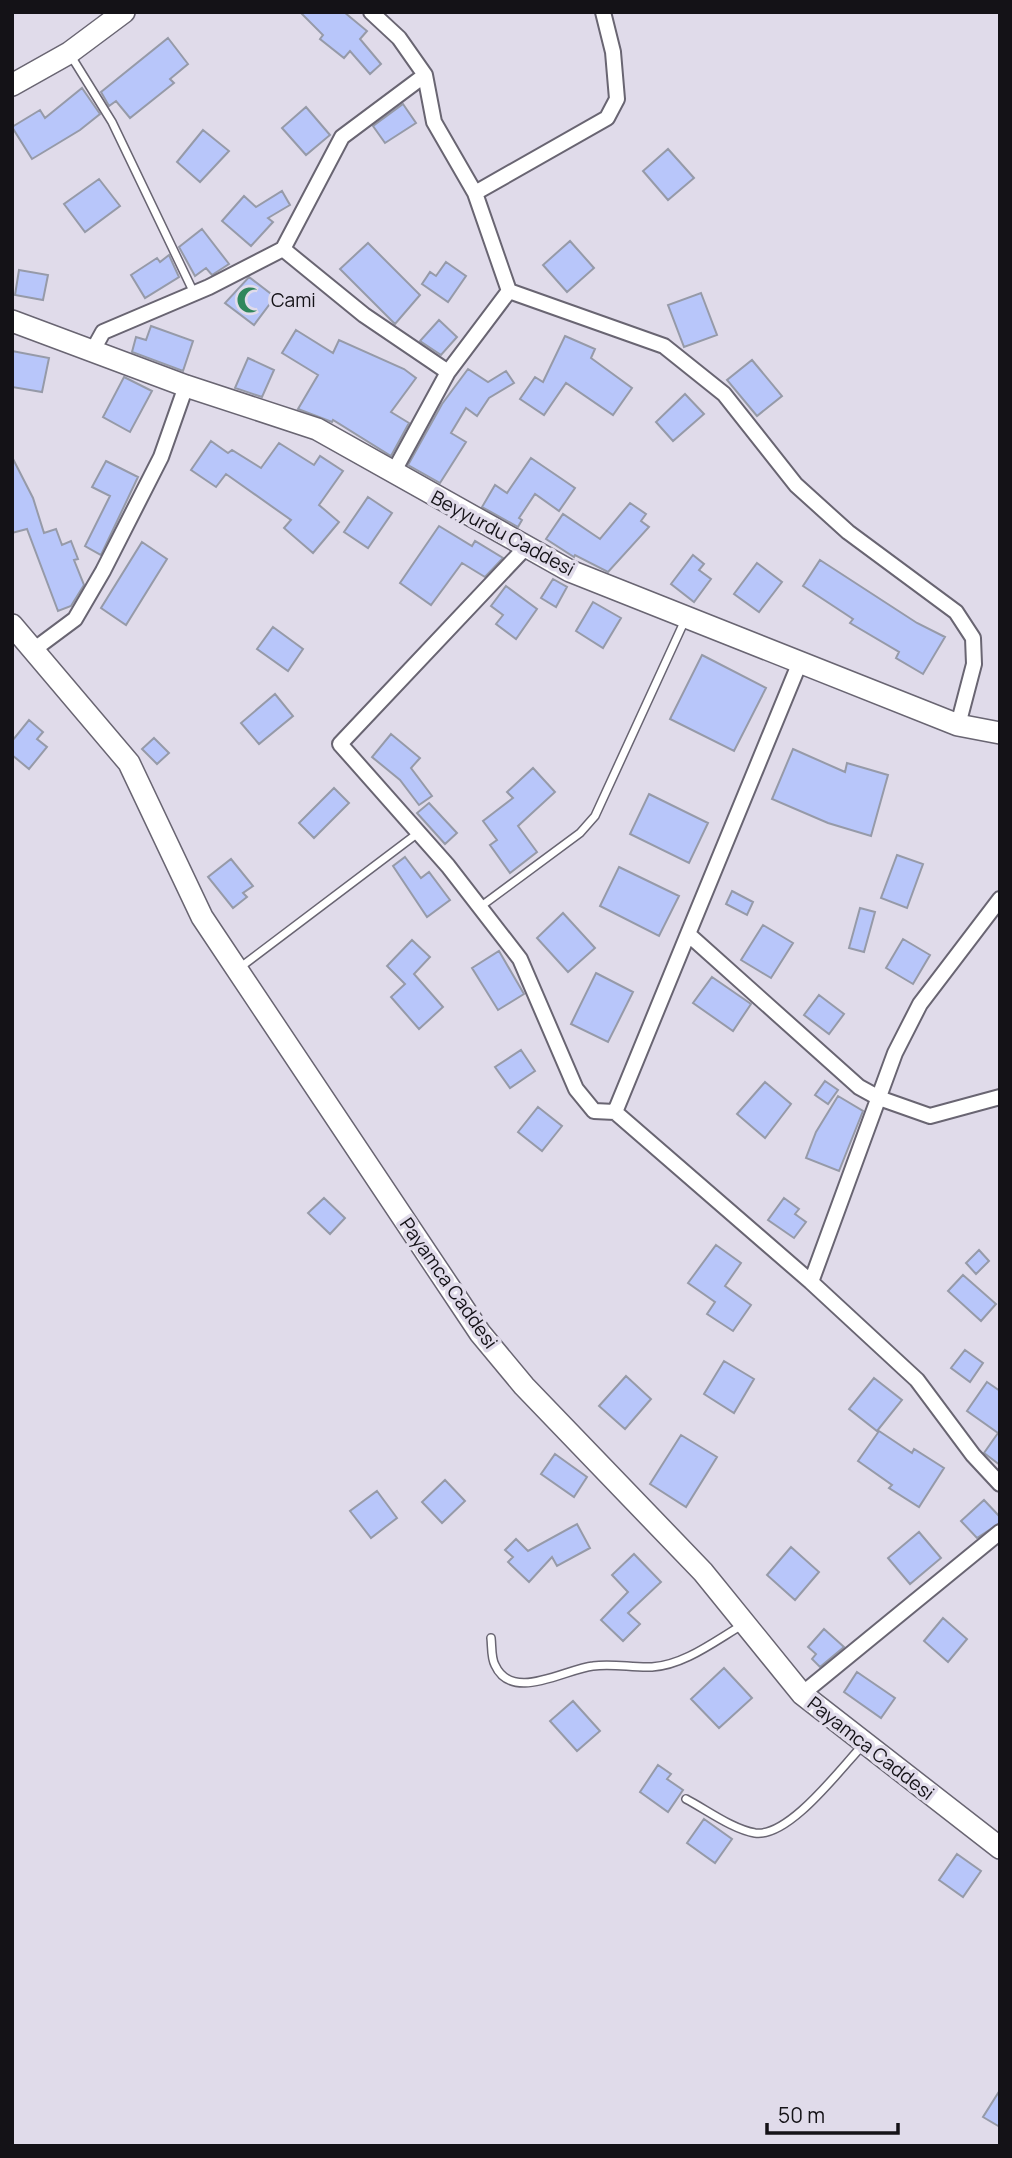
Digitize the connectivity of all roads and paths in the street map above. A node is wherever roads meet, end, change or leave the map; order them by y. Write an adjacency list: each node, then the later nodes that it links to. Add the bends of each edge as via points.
1 (124, 12): 4 (street)
2 (372, 12): 5 (street, via 399,38)
3 (603, 12): 7 (street, via 613,52 617,99 607,118)
4 (69, 53): 6 (street); 10 (lane, via 112,122)
5 (425, 75): 7 (street, via 435,122); 8 (street, via 342,137)
6 (12, 85)
7 (475, 192): 9 (street)
8 (283, 249): 10 (street); 13 (street, via 364,315)
9 (509, 291): 13 (street); 21 (street, via 664,346 724,394 796,485 848,532 956,612 973,638 974,664)
10 (194, 293): 12 (street, via 103,332)
11 (12, 321): 12 (street, Beyyurdu Caddesi)
12 (93, 350): 14 (street, Beyyurdu Caddesi)
13 (448, 373): 15 (street)
14 (186, 386): 15 (street, Beyyurdu Caddesi, via 317,429); 19 (street, via 161,457 89,595 75,619)
15 (393, 473): 16 (street, Beyyurdu Caddesi)
16 (527, 546): 17 (street, Beyyurdu Caddesi, via 570,571); 23 (street, via 340,744)
17 (687, 617): 20 (street, Beyyurdu Caddesi); 25 (lane, via 595,816 580,833)
18 (12, 625): 19 (street, Payamca Caddesi)
19 (32, 650): 27 (street, Payamca Caddesi, via 129,762 202,917)
20 (800, 662): 21 (street, Beyyurdu Caddesi); 26 (street)
21 (958, 724): 22 (street, Beyyurdu Caddesi)
22 (1000, 733)
23 (419, 833): 25 (street); 27 (lane)
24 (1000, 899): 29 (street, via 920,1004)
25 (480, 907): 30 (street, via 520,960 576,1089 594,1111)
26 (688, 934): 29 (street, via 859,1087); 30 (street)
27 (238, 969): 34 (street, Payamca Caddesi, via 480,1333)
28 (1000, 1097): 29 (street, via 930,1116)
29 (879, 1098): 31 (street)
30 (615, 1112): 31 (street)
31 (811, 1282): 32 (street, via 917,1380)
32 (1000, 1483)
33 (1000, 1532): 36 (street)
34 (745, 1623): 35 (lane, via 671,1663 590,1666 534,1685 514,1681 499,1671); 36 (street, Payamca Caddesi)
35 (491, 1638)
36 (802, 1695): 37 (street, Payamca Caddesi)
37 (864, 1743): 38 (lane, via 776,1830 746,1830); 39 (street, Payamca Caddesi)
38 (686, 1799)
39 (1000, 1848)

